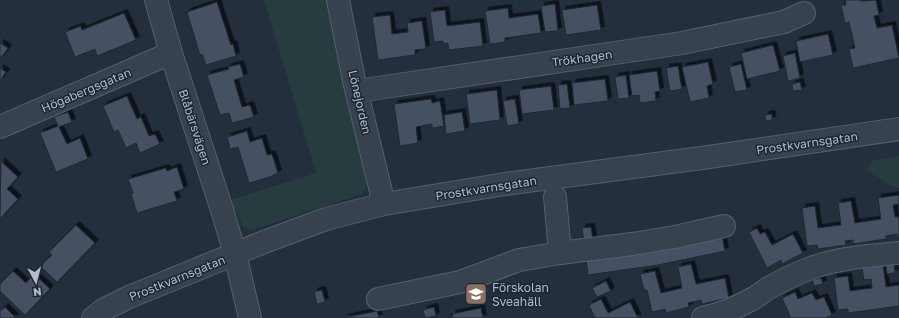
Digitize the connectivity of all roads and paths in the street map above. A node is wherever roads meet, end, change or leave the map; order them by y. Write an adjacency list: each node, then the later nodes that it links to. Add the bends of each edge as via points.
1 (156, 0): 4 (street, Blåbärsvägen)
2 (338, 0): 5 (street, Lönejorden)
3 (804, 13): 5 (street, Trökhagen, via 784,22 682,43)
4 (171, 53): 6 (street, Högabergsgatan); 12 (street, Blåbärsvägen)
5 (358, 91): 9 (street, Lönejorden)
6 (0, 127)
7 (899, 129): 9 (street, Prostkvarnsgatan, via 505,184)
8 (555, 197): 13 (street)
9 (384, 204): 12 (street, Prostkvarnsgatan, via 326,219)
10 (724, 226): 13 (street, via 675,237)
11 (899, 253): 17 (street, via 831,262 805,270 737,307)
12 (235, 254): 15 (street, Prostkvarnsgatan, via 129,297); 16 (street, Blåbärsvägen)
13 (560, 254): 14 (street, via 519,260 460,282)
14 (378, 299)
15 (92, 318)
16 (250, 318)
17 (703, 318)

